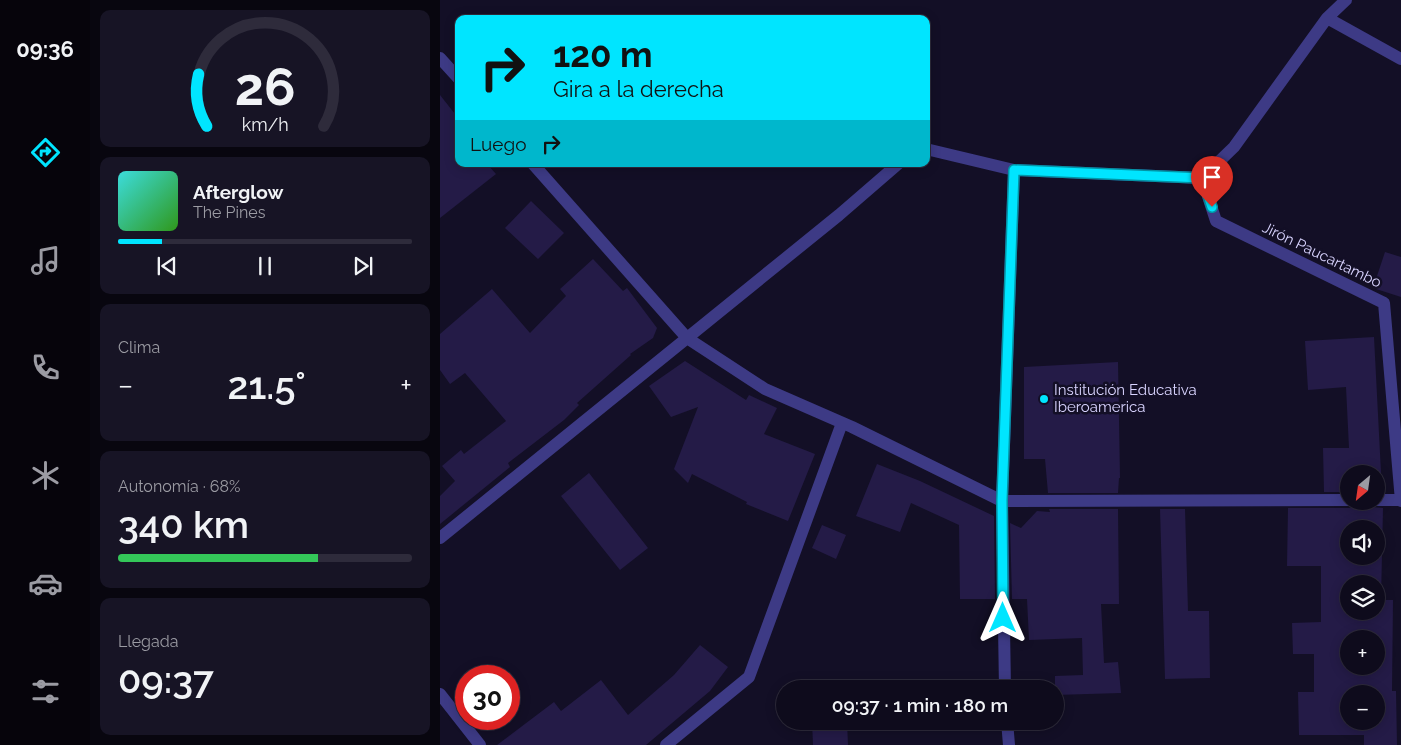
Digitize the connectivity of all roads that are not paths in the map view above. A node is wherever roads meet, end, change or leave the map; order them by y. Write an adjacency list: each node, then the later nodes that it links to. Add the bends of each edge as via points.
1 (1346, 0): 2 (street)
2 (1327, 18): 4 (street); 10 (street, via 1234,147)
3 (440, 58): 5 (street)
4 (1401, 59)
5 (455, 75)
6 (930, 151): 9 (street)
7 (536, 167): 11 (street)
8 (895, 167): 11 (street)
9 (1014, 170): 10 (street); 13 (street)
10 (1202, 178): 16 (street, Jirón Paucartambo, via 1216,221 1384,303)
11 (687, 338): 12 (street, via 765,388); 17 (street)
12 (842, 423): 13 (street); 22 (street, via 749,677)
13 (1002, 500): 14 (street); 18 (street)
14 (1340, 500)
15 (1385, 500): 16 (street)
16 (1401, 501)
17 (440, 538)
18 (1005, 680)
19 (440, 694): 21 (street)
20 (1008, 730): 23 (street)
21 (480, 745)
22 (666, 745)
23 (1009, 745)

